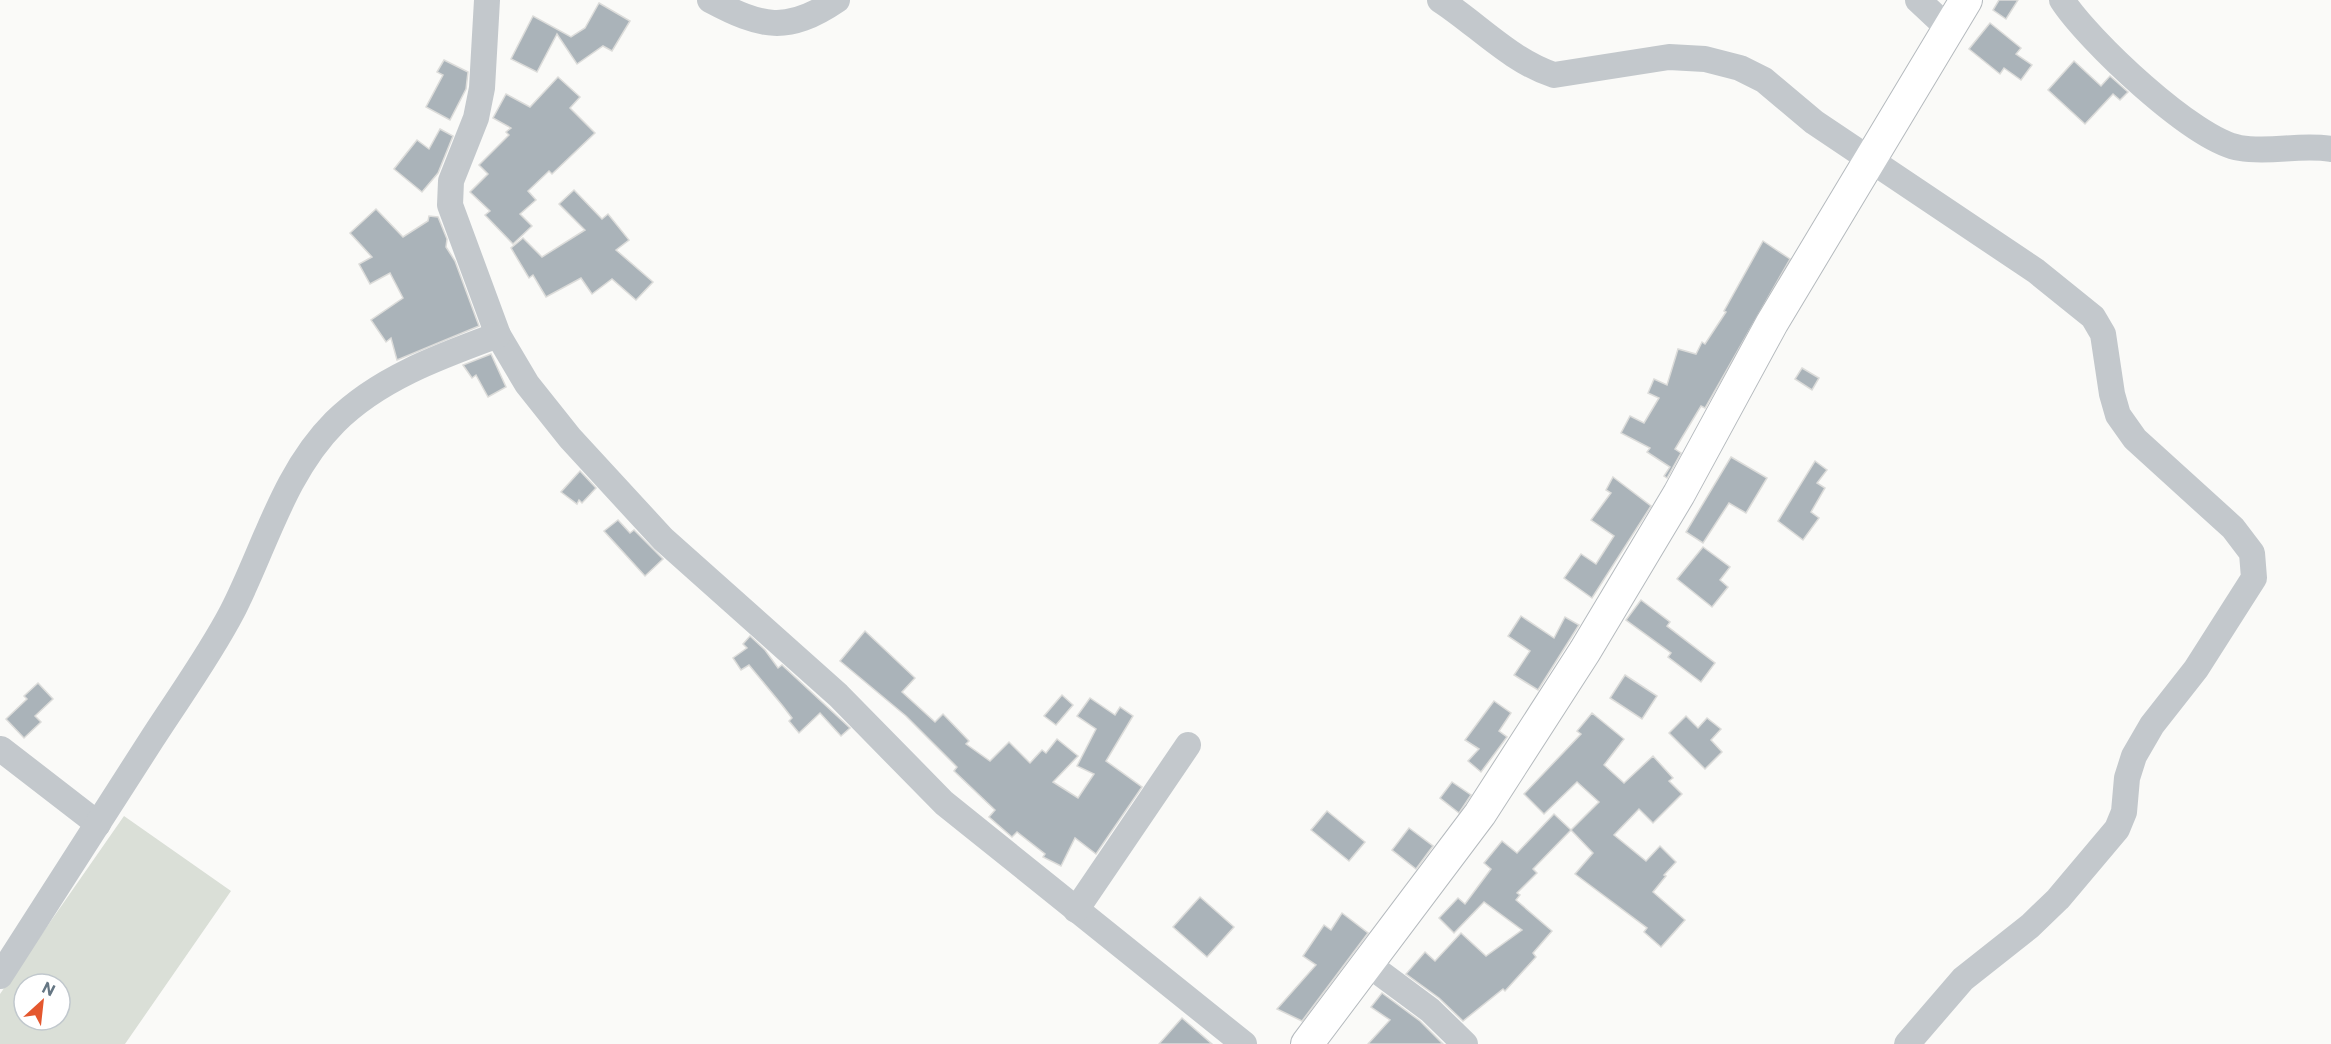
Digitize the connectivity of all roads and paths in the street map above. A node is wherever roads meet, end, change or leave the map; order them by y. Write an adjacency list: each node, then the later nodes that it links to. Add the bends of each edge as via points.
1 (487, 0): 11 (street, via 482,88 476,118 451,181 450,205)
2 (710, 0): 3 (street, via 752,20 787,24 815,15)
3 (837, 0)
4 (1440, 0): 10 (street, via 1514,55 1554,75 1669,57 1705,59 1740,68 1764,80 1814,122)
5 (1918, 0): 8 (street)
6 (1966, 0): 8 (main road)
7 (2062, 0): 9 (street, via 2074,18 2123,68 2201,130 2237,148)
8 (1949, 29): 10 (main road)
9 (2331, 149)
10 (1870, 161): 16 (main road, via 1772,323 1679,494 1585,651 1480,814); 21 (street, via 2036,271 2093,317 2103,334 2118,415 2135,439 2234,528 2252,553 2254,568 2254,578 2243,596 2134,756 2127,778 2124,812 2116,829 2058,899 2030,927 1963,979)
11 (498, 335): 14 (street, via 386,382 335,422 308,455 260,543 232,612); 15 (street, via 527,384 563,429 663,539 838,695 944,802)
12 (1188, 745): 15 (street)
13 (1, 749): 14 (street)
14 (98, 824): 17 (street)
15 (1076, 910): 18 (street)
16 (1368, 964): 19 (main road); 20 (street, via 1430,1010)
17 (0, 976)
18 (1244, 1044)
19 (1307, 1044)
20 (1465, 1044)
21 (1907, 1044)

